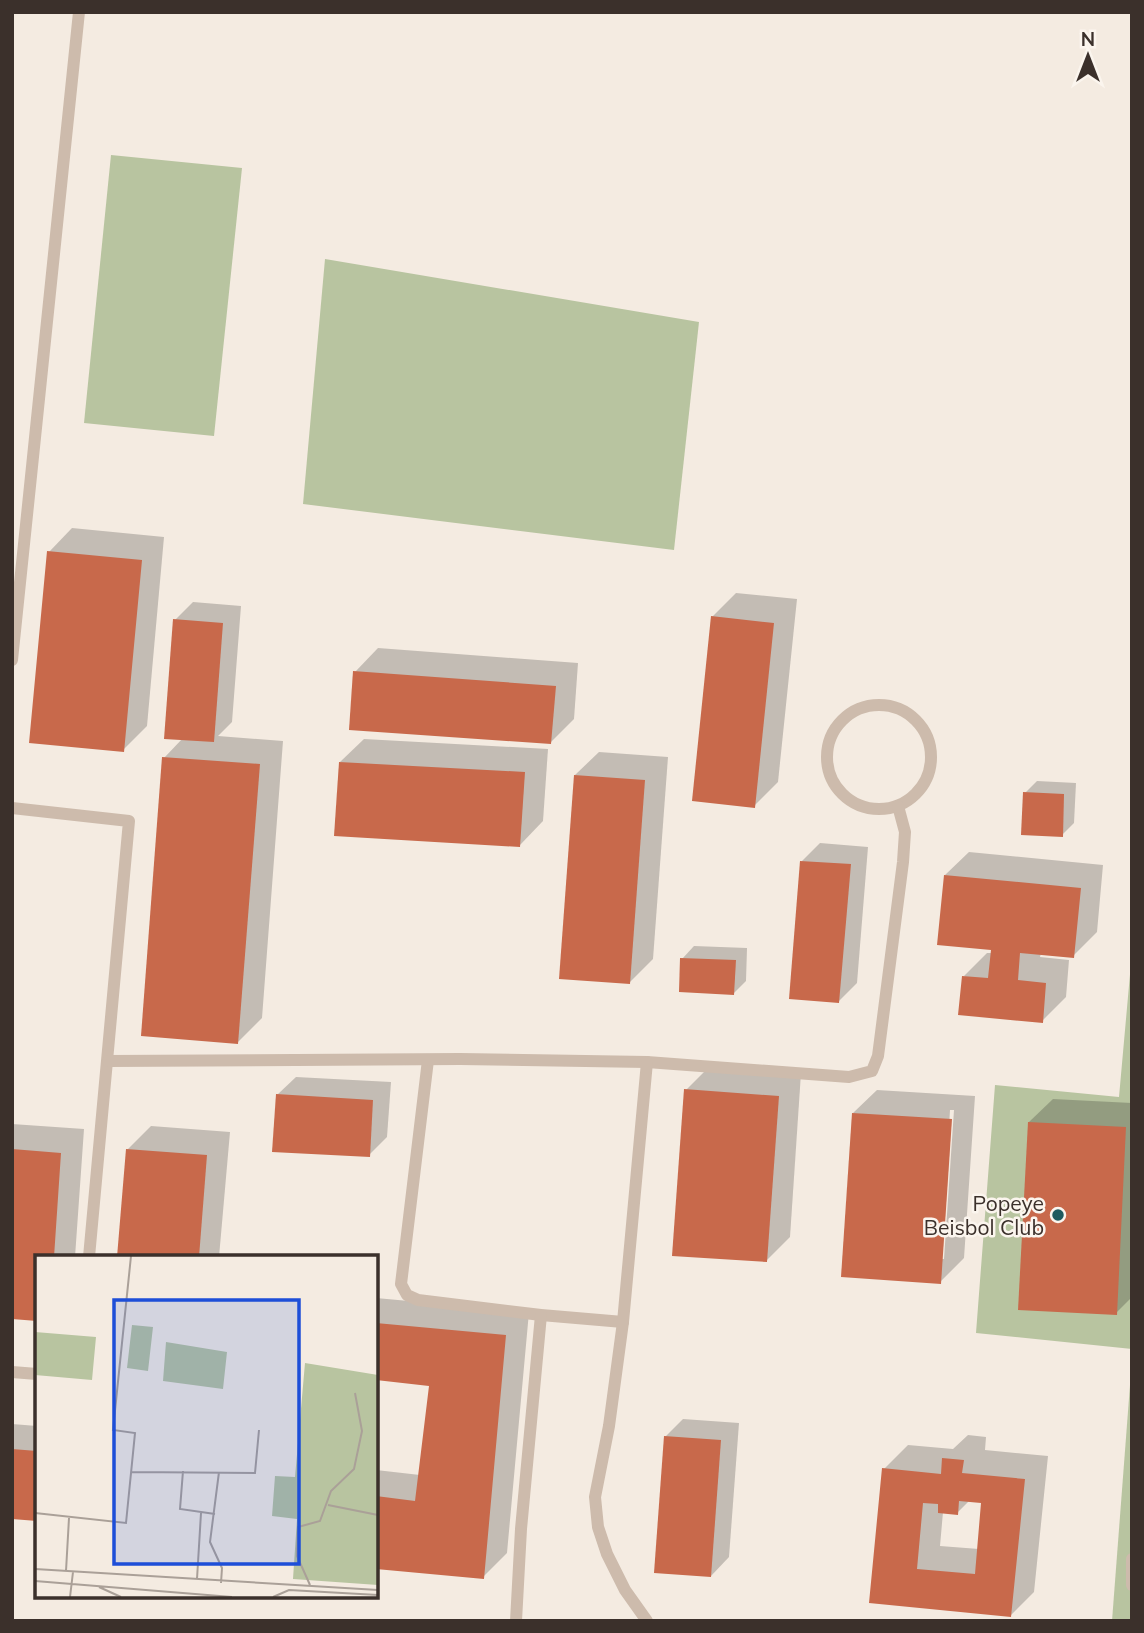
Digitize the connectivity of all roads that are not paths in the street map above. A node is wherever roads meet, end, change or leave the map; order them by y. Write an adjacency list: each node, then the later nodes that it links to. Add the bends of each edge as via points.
1 (79, 12): 2 (lane)
2 (12, 660)
3 (898, 806): 3 (lane, via 914,797 925,783 931,766 925,731 914,717 898,708 863,707 836,726 826,758 829,774 843,795 864,808); 7 (lane, via 905,832 903,862 878,1056 872,1071 849,1077)
4 (12, 808): 6 (lane, via 129,821)
5 (428, 1060): 6 (lane); 7 (lane); 9 (lane, via 401,1284 407,1295 418,1300)
6 (108, 1062): 8 (lane)
7 (647, 1062): 10 (lane)
8 (89, 1255)
9 (541, 1315): 10 (lane); 15 (lane)
10 (623, 1322): 16 (lane, via 595,1497 607,1554)
11 (12, 1372): 12 (lane)
12 (35, 1374)
13 (1132, 1559): 14 (lane)
14 (1132, 1585)
15 (516, 1621)
16 (647, 1621)

